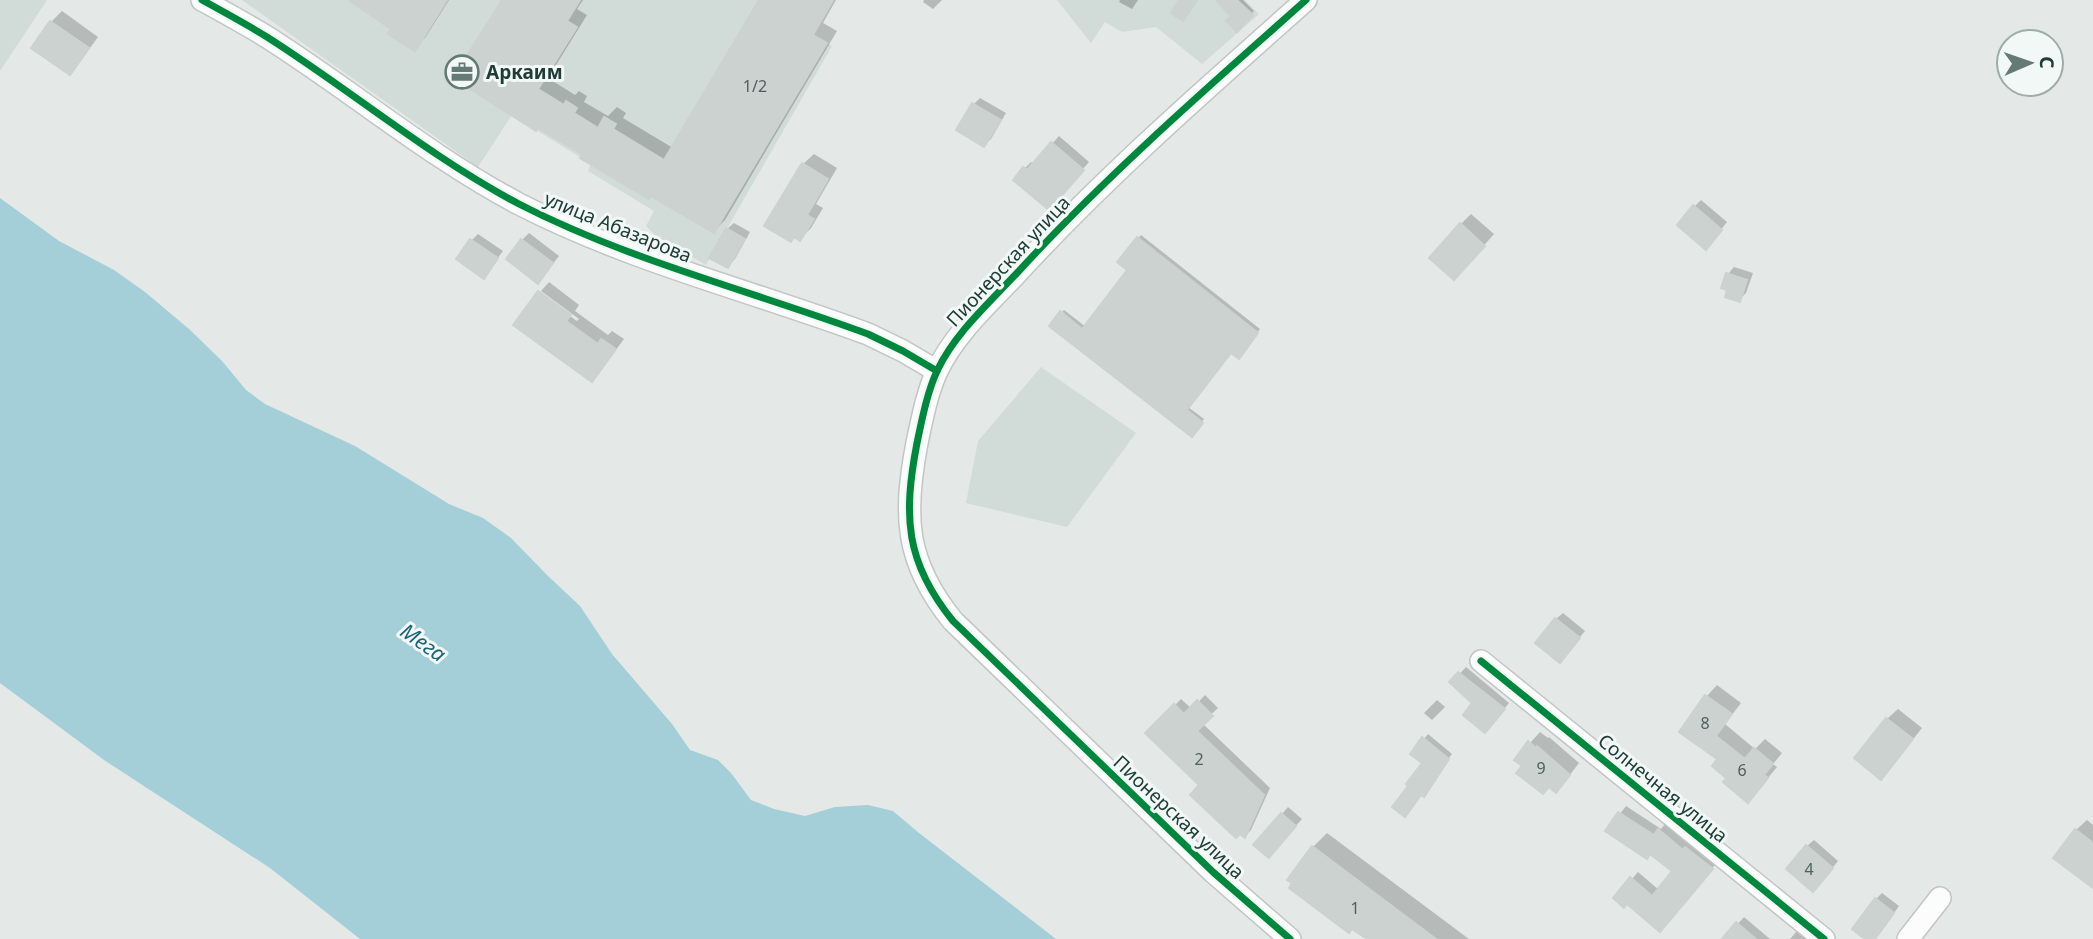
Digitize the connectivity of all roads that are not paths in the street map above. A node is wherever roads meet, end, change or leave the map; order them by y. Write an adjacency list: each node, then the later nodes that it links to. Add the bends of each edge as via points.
1 (202, 0): 3 (street, улица Абазарова, via 267,37 471,177 518,203 625,251 867,334)
2 (1306, 0): 3 (street, Пионерская улица, via 1071,215 954,343)
3 (937, 371): 6 (street, Пионерская улица, via 919,435 909,498 916,559 936,600 973,642 1213,872)
4 (1482, 661): 7 (street, Солнечная улица)
5 (1940, 898): 8 (street)
6 (1290, 939)
7 (1824, 939)
8 (1908, 939)

